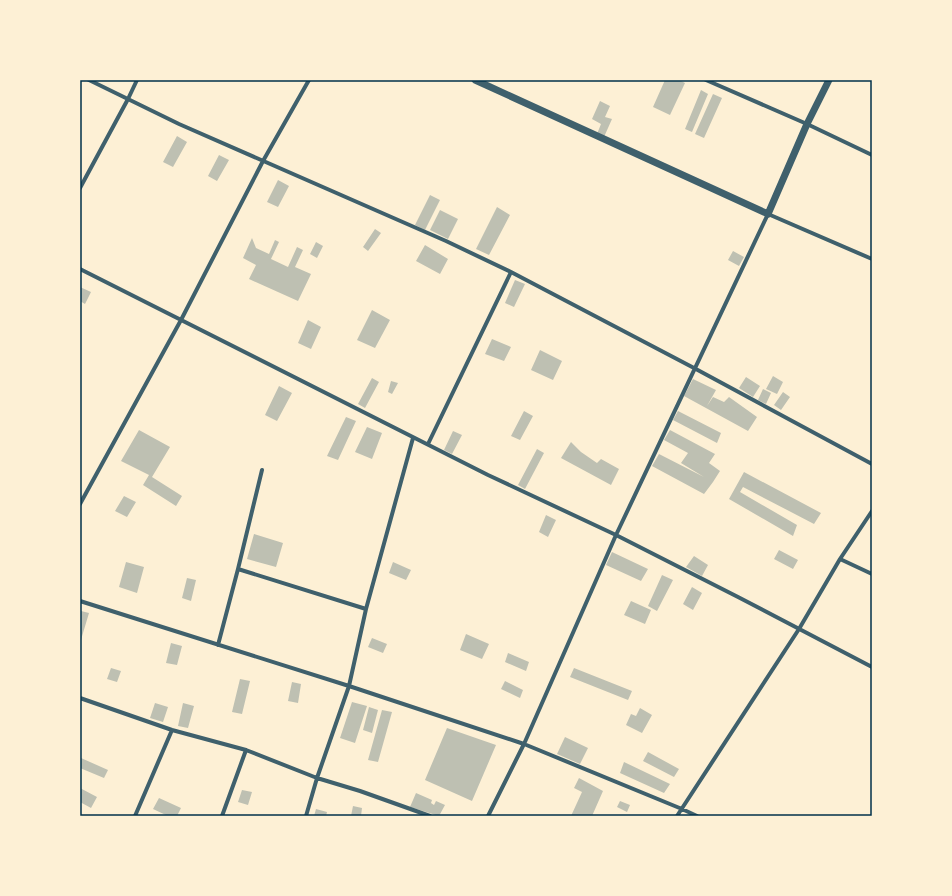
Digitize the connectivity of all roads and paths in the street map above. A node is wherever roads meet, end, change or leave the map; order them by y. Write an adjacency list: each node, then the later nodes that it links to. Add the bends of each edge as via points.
1 (89, 80): 7 (street)
2 (137, 80): 7 (street)
3 (309, 80): 10 (street)
4 (475, 80): 12 (street)
5 (706, 80): 8 (street)
6 (829, 80): 8 (street)
7 (128, 99): 10 (street); 11 (street)
8 (807, 124): 9 (street); 12 (street)
9 (872, 155)
10 (263, 161): 15 (street); 16 (street)
11 (80, 188)
12 (768, 214): 13 (street); 17 (street)
13 (872, 259)
14 (80, 269): 16 (street)
15 (511, 272): 17 (street); 19 (street)
16 (181, 320): 18 (street); 22 (street)
17 (694, 368): 20 (street); 24 (street)
18 (413, 438): 19 (street); 29 (street)
19 (428, 444): 24 (street)
20 (872, 464)
21 (262, 470): 26 (street)
22 (80, 504)
23 (872, 511): 25 (street)
24 (616, 535): 30 (street); 36 (street)
25 (840, 559): 27 (street); 30 (street)
26 (238, 569): 29 (street); 31 (street)
27 (872, 574)
28 (80, 601): 31 (street)
29 (366, 609): 33 (street)
30 (799, 629): 32 (street); 39 (street)
31 (218, 645): 33 (street)
32 (872, 668)
33 (349, 686): 36 (street); 38 (street)
34 (80, 698): 35 (street)
35 (172, 730): 37 (street); 40 (street)
36 (524, 744): 39 (street); 44 (street)
37 (246, 750): 38 (street); 41 (street)
38 (317, 778): 42 (street); 43 (street)
39 (682, 809): 45 (street); 46 (street)
40 (135, 816)
41 (222, 816)
42 (306, 816)
43 (430, 816)
44 (488, 816)
45 (677, 816)
46 (697, 816)

